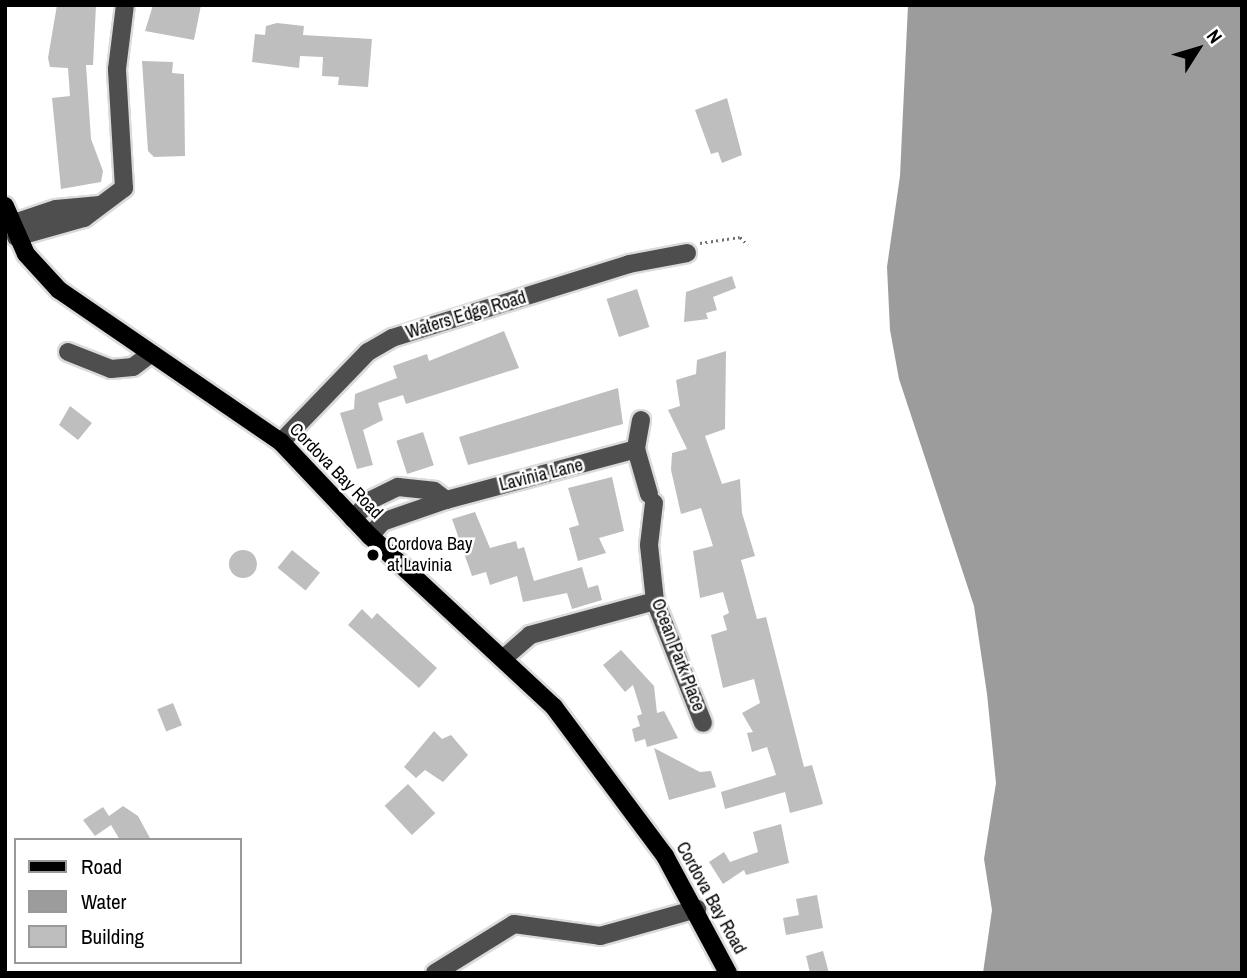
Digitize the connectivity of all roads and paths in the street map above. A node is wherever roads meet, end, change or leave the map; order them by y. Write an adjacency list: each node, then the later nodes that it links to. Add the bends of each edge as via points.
1 (125, 5): 3 (street, via 117,69 127,174 118,198 84,218)
2 (5, 206): 3 (main road, Cordova Bay Road)
3 (13, 230): 7 (main road, Cordova Bay Road, via 59,290)
4 (748, 245): 5 (path, via 740,237 719,236)
5 (687, 253): 9 (street, Waters Edge Road, via 629,264 392,338 369,352)
6 (68, 352): 7 (street, via 111,369 133,367)
7 (149, 355): 9 (main road, Cordova Bay Road)
8 (641, 420): 10 (street)
9 (281, 442): 12 (main road, Cordova Bay Road)
10 (636, 449): 11 (street, Lavinia Lane); 14 (street, Ocean Park Place, via 652,498 649,545)
11 (446, 500): 12 (street, via 434,491 398,487 371,500); 13 (street, Lavinia Lane, via 382,522)
12 (354, 519): 13 (main road, Cordova Bay Road)
13 (370, 536): 15 (main road, Cordova Bay Road)
14 (655, 601): 15 (street, via 530,635); 16 (street, Ocean Park Place)
15 (505, 657): 17 (main road, Cordova Bay Road, via 621,789)
16 (704, 723)
17 (697, 909): 18 (street, via 600,936 514,924); 19 (main road, Cordova Bay Road)
18 (435, 973)
19 (728, 973)

